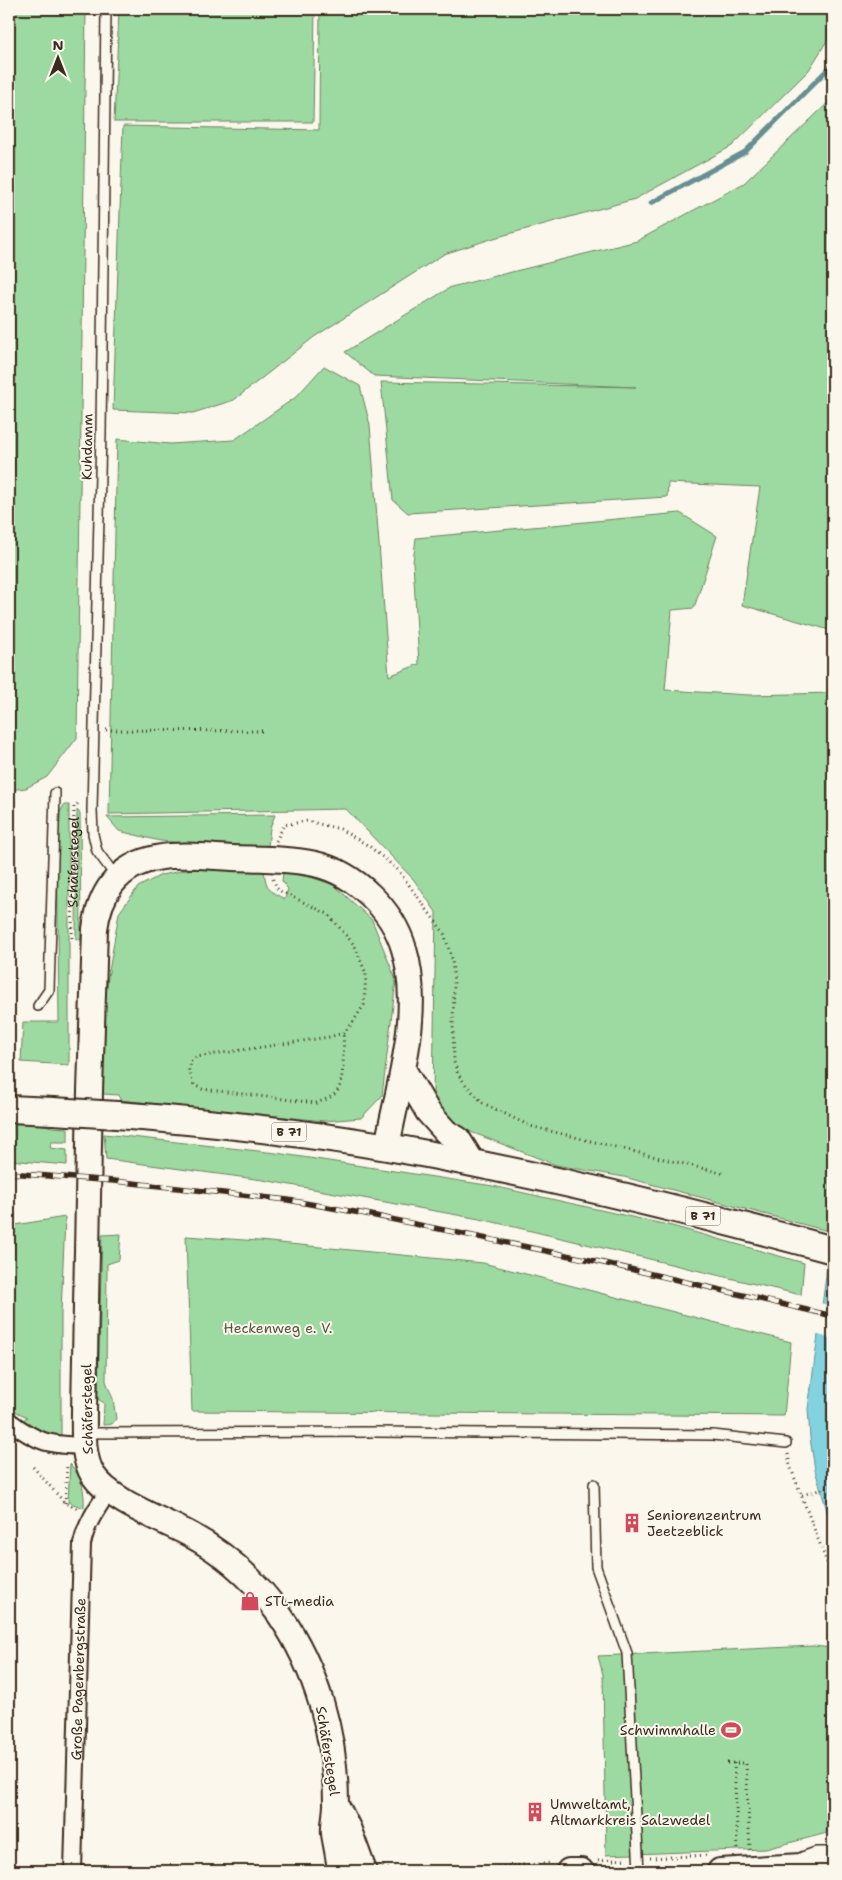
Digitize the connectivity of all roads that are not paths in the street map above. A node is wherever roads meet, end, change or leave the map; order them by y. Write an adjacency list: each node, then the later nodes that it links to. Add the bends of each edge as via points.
1 (106, 9): 3 (lane, Kuhdamm, via 92,823 97,851)
2 (55, 793): 4 (lane, via 49,990)
3 (117, 878): 5 (main road, via 137,863 164,856 274,860 316,864 360,887 387,916 403,947 410,983); 11 (main road, Schäferstegel, via 97,914 92,995)
4 (38, 1006)
5 (403, 1068): 7 (main road); 8 (main road, via 428,1112 437,1124 458,1139)
6 (9, 1109): 7 (main road, B 71, bridge, via 117,1115 287,1132)
7 (387, 1147): 8 (main road, B 71)
8 (472, 1163): 9 (main road, B 71, via 622,1195)
9 (833, 1250)
10 (9, 1422): 11 (street, via 48,1444)
11 (84, 1440): 12 (lane, via 377,1432 713,1435); 14 (main road, Schäferstegel, via 92,1474)
12 (786, 1444)
13 (594, 1484): 24 (lane, via 596,1567 627,1653)
14 (108, 1492): 15 (main road, Schäferstegel, via 215,1550 252,1581 279,1614 304,1656 319,1693 328,1728); 19 (street, Große Pagenbergstraße, via 92,1516 82,1544)
15 (336, 1804): 20 (main road, Schäferstegel, via 334,1832); 21 (main road, Schäferstegel)
16 (833, 1852): 17 (lane)
17 (748, 1863): 18 (main road); 25 (main road)
18 (833, 1864)
19 (73, 1871)
20 (340, 1871)
21 (364, 1871)
22 (569, 1871): 23 (main road)
23 (581, 1871)
24 (639, 1871)
25 (720, 1871)

